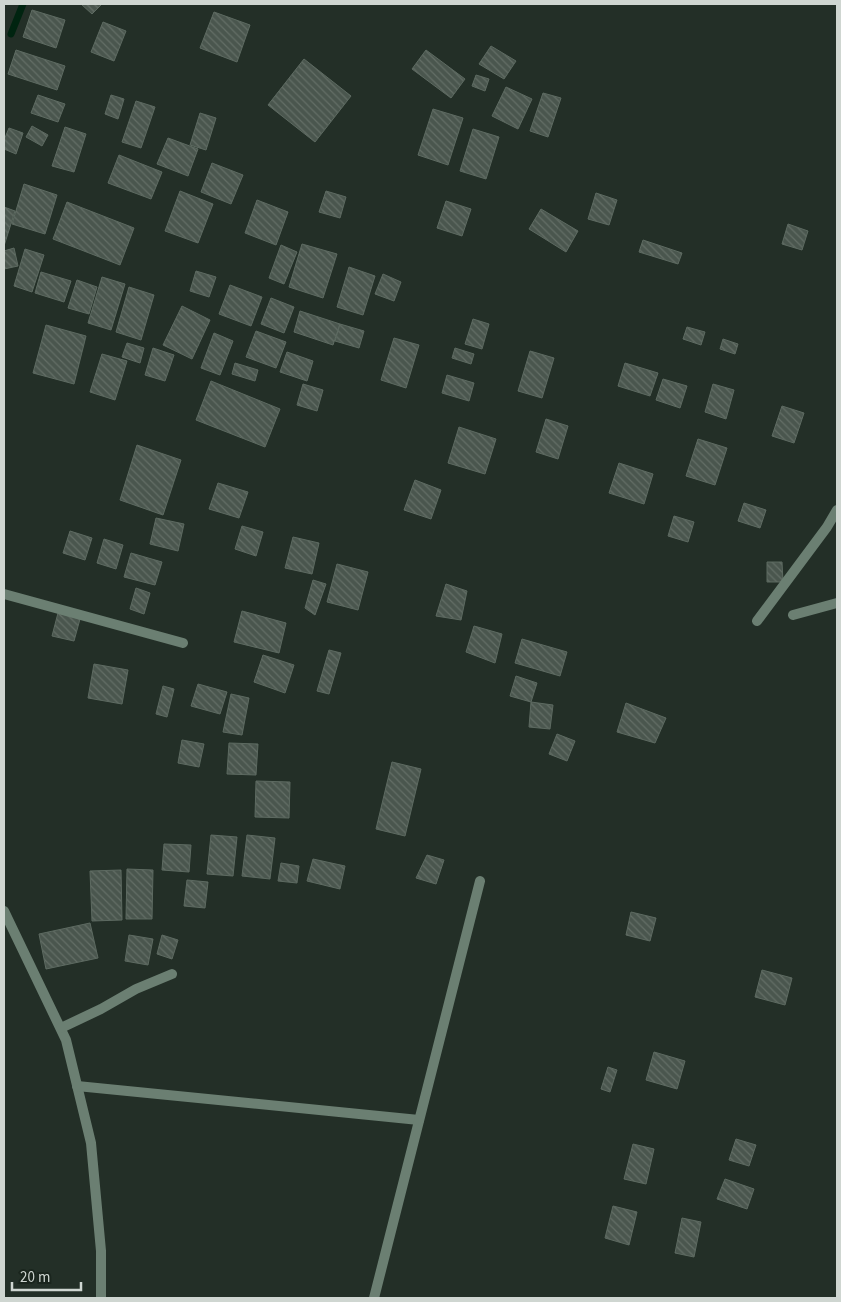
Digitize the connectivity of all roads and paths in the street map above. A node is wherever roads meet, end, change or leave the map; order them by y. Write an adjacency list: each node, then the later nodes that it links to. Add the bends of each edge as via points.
1 (837, 510): 5 (street)
2 (4, 594): 6 (street)
3 (837, 603): 4 (street)
4 (793, 615)
5 (757, 621)
6 (183, 643)
7 (480, 881): 12 (street)
8 (4, 911): 10 (street)
9 (172, 974): 10 (street)
10 (60, 1028): 11 (street)
11 (77, 1086): 12 (street); 13 (street, via 91,1143 101,1251)
12 (420, 1120): 14 (street)
13 (101, 1298)
14 (374, 1298)

